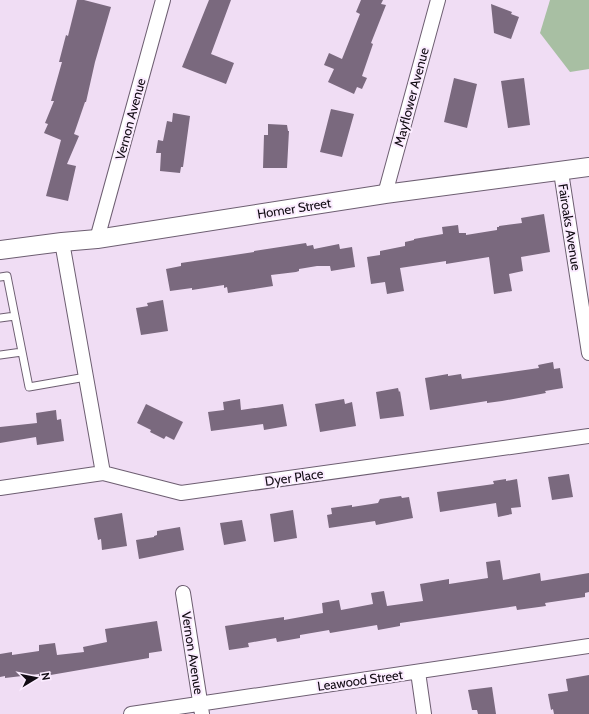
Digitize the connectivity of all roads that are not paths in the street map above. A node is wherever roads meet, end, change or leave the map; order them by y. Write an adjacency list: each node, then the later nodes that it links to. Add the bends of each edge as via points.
1 (163, 0): 6 (street, Vernon Avenue)
2 (438, 0): 5 (street, Mayflower Avenue)
3 (589, 168): 4 (street, Homer Street)
4 (561, 172): 5 (street, Homer Street); 13 (street, Fairoaks Avenue)
5 (384, 194): 6 (street, Homer Street)
6 (97, 239): 7 (street, Homer Street)
7 (62, 242): 8 (street, Homer Street); 15 (street)
8 (0, 250)
9 (4, 277): 10 (lane)
10 (15, 316): 11 (lane); 12 (lane)
11 (0, 318)
12 (22, 352): 14 (lane); 15 (lane, via 29,387)
13 (589, 353)
14 (0, 356)
15 (86, 377): 17 (street)
16 (589, 436): 17 (street, Dyer Place, via 181,493)
17 (103, 473): 18 (street, Dyer Place)
18 (0, 488)
19 (183, 593): 22 (street, Vernon Avenue)
20 (589, 646): 21 (street, Leawood Street)
21 (418, 672): 22 (street, Leawood Street); 24 (street)
22 (201, 709): 23 (street, Leawood Street)
23 (131, 714)
24 (424, 714)

